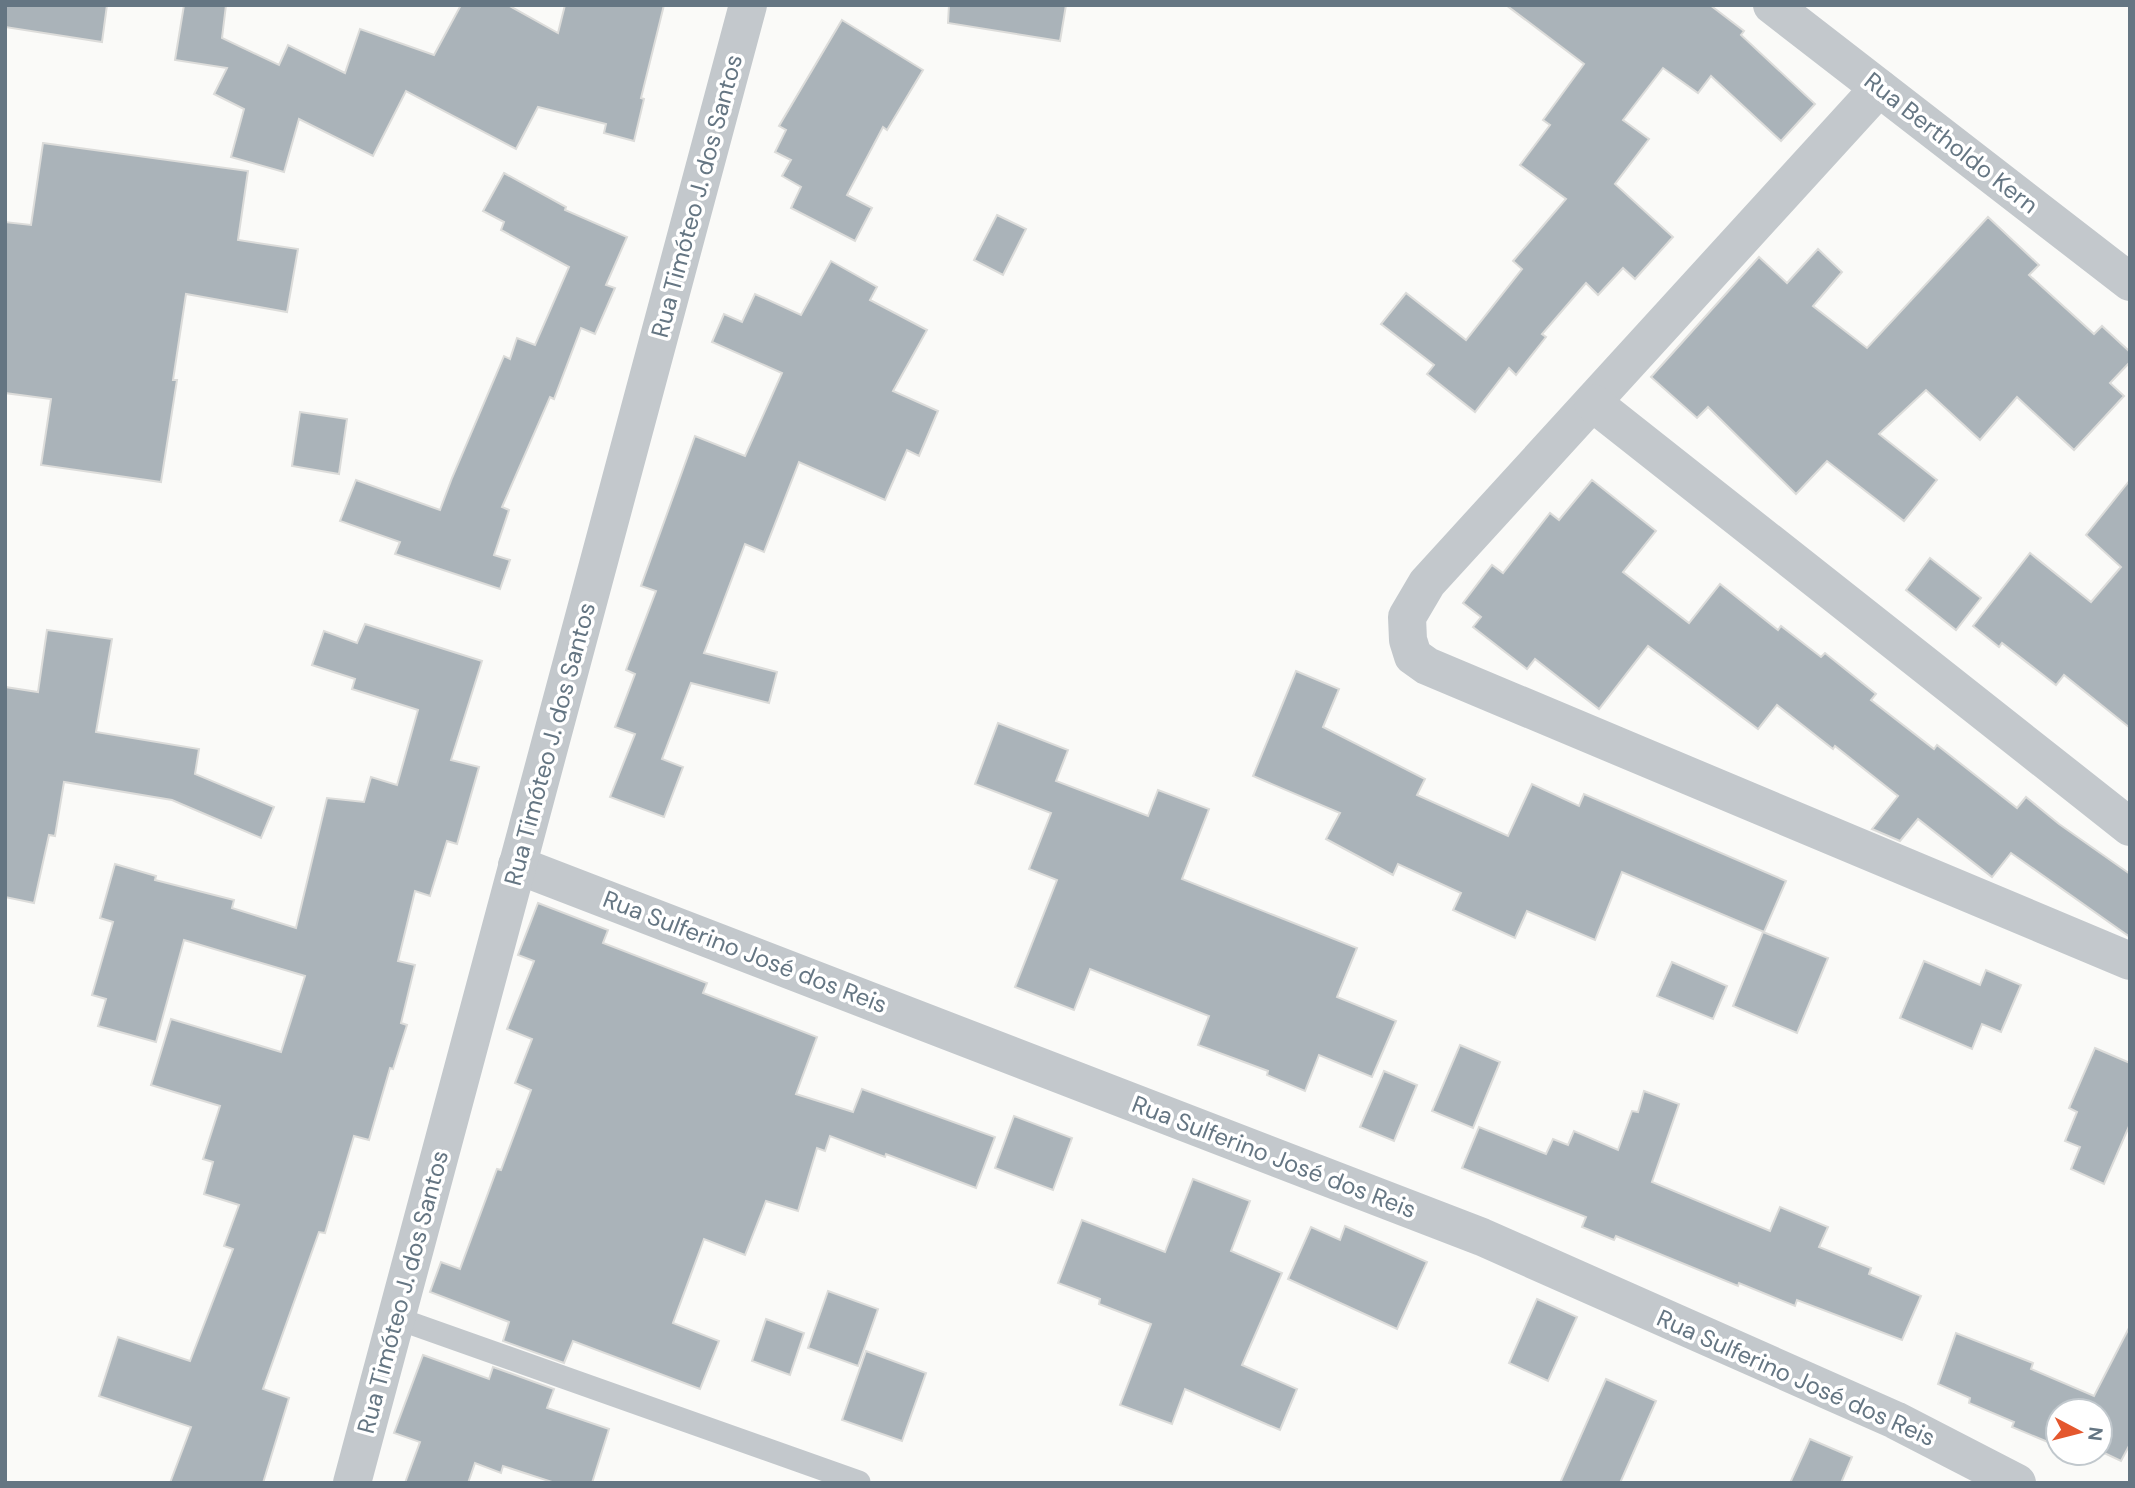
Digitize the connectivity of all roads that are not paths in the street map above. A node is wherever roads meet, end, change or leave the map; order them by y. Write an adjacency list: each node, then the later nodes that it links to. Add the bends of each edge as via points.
1 (748, 5): 7 (street, Rua Timóteo J. dos Santos)
2 (1772, 5): 3 (street, Rua Bertholdo Kern)
3 (1880, 88): 4 (street, Rua Bertholdo Kern); 5 (street)
4 (2130, 282)
5 (1593, 402): 6 (street); 8 (street, via 1427,583 1407,617 1413,656 1427,666)
6 (2130, 827)
7 (517, 864): 9 (street, Rua Timóteo J. dos Santos); 12 (street, Rua Sulferino José dos Reis, via 1482,1237 1895,1420)
8 (2130, 961)
9 (396, 1318): 10 (lane); 11 (street, Rua Timóteo J. dos Santos)
10 (859, 1482)
11 (352, 1483)
12 (2017, 1483)

